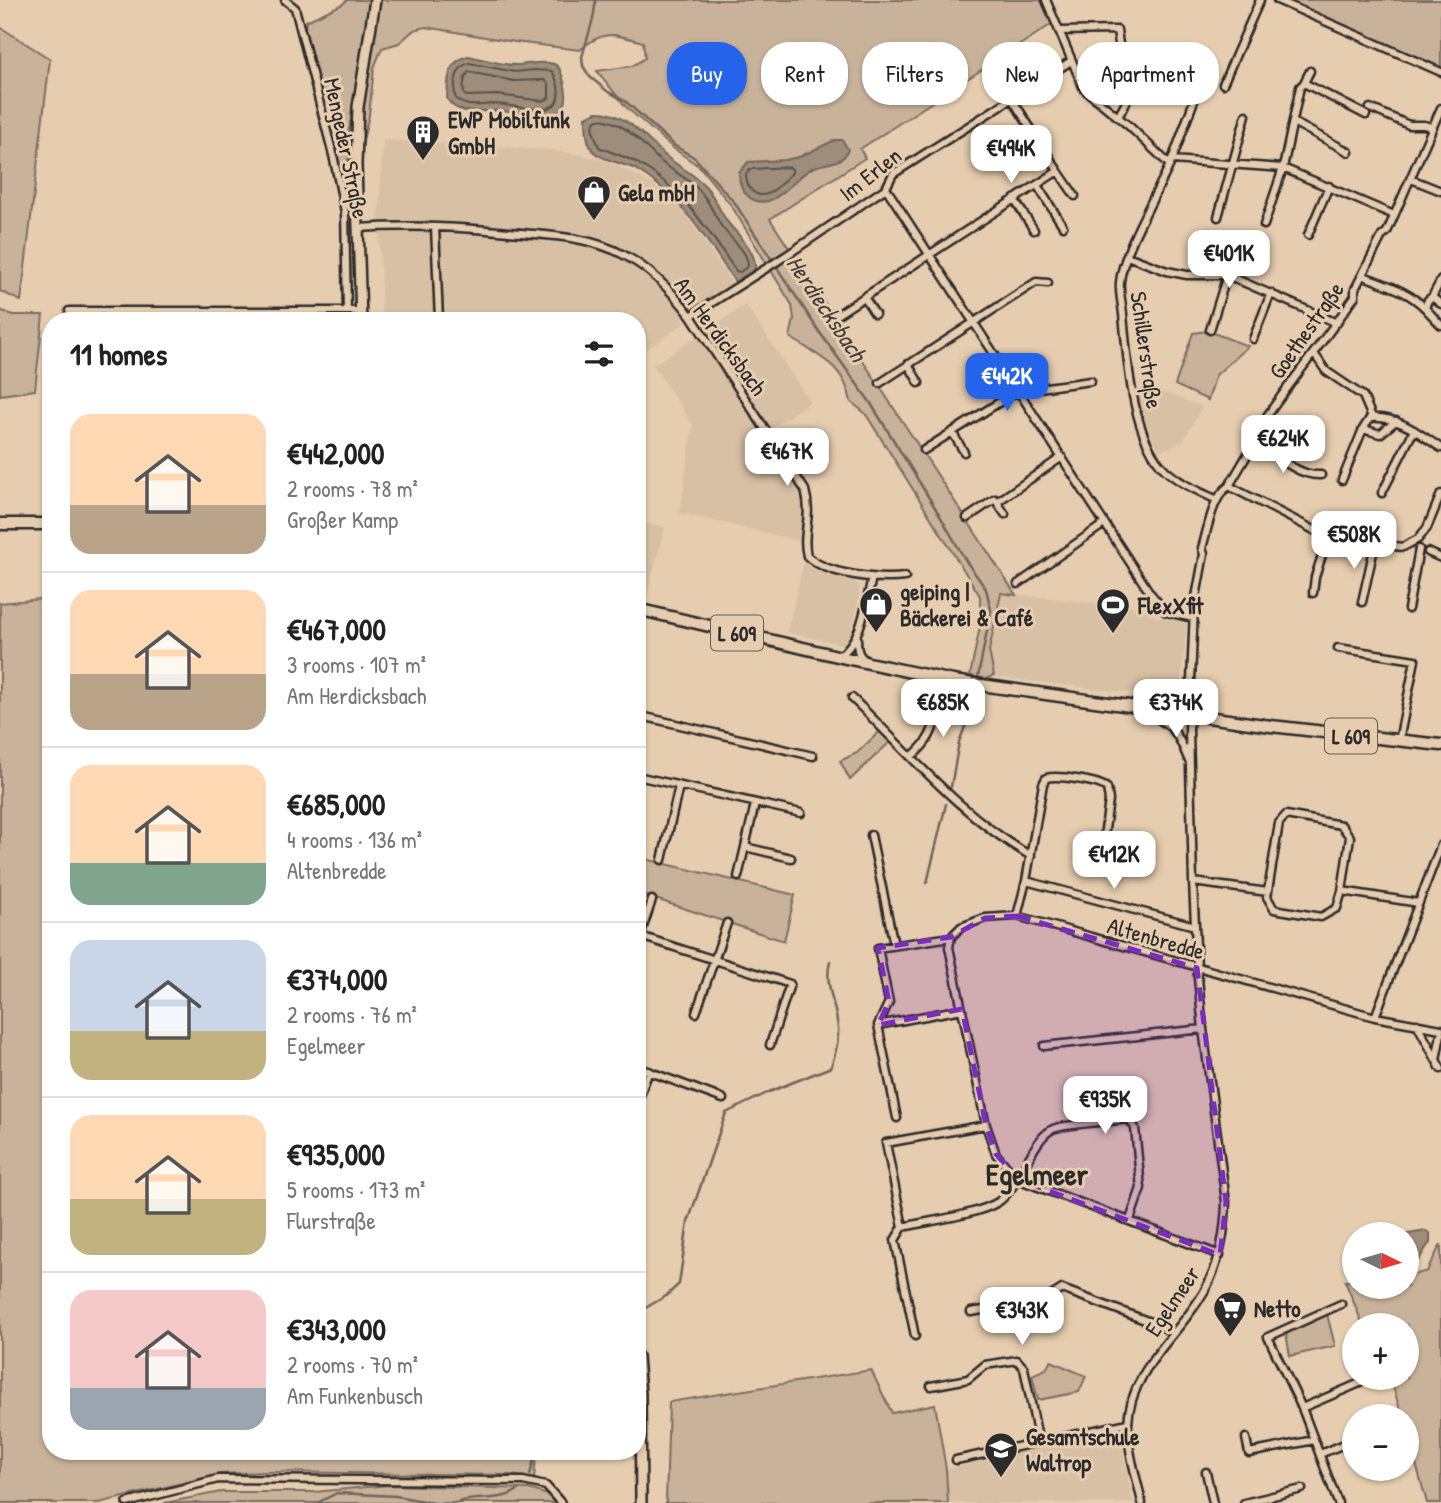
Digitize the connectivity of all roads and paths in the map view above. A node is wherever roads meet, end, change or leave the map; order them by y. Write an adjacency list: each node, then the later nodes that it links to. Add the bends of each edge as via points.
1 (285, 0): 55 (street, Mengeder Straße, via 295,8 345,212)
2 (375, 0): 40 (main road, via 358,107)
3 (1046, 0): 6 (street)
4 (1260, 0): 12 (street)
5 (1277, 0): 10 (street)
6 (1059, 30): 7 (street); 20 (street, via 1117,30 1121,58 1141,75)
7 (1071, 61): 8 (street, Im Erlen); 20 (street, via 1084,89)
8 (1063, 66)
9 (1310, 71): 11 (street)
10 (1441, 72)
11 (1304, 83): 19 (street); 21 (street)
12 (1223, 84)
13 (1002, 105): 31 (street, Im Erlen, via 893,174)
14 (1016, 105): 27 (street)
15 (1192, 105): 24 (street, Schillerstraße)
16 (1370, 108): 22 (street, via 1409,125)
17 (1441, 108): 22 (street, Goethestraße)
18 (1246, 115): 25 (street)
19 (1366, 115)
20 (1118, 117): 24 (street)
21 (1293, 122): 23 (street); 26 (street)
22 (1431, 127): 28 (street, Goethestraße)
23 (1349, 152)
24 (1171, 162): 25 (street); 44 (street, Schillerstraße)
25 (1234, 163): 26 (street); 36 (street)
26 (1283, 167): 30 (street); 37 (street)
27 (1058, 171): 29 (street); 33 (street)
28 (1411, 179): 32 (street); 35 (street, Goethestraße)
29 (1037, 185): 34 (street); 38 (street)
30 (1329, 186): 35 (street); 42 (street)
31 (886, 188): 43 (street); 59 (street, Im Erlen)
32 (1441, 191)
33 (1075, 196)
34 (1014, 200): 41 (street); 43 (street)
35 (1394, 215): 46 (street, Goethestraße)
36 (1218, 217)
37 (1264, 225)
38 (1063, 226)
39 (435, 227): 40 (street, Am Herdicksbach); 57 (street); 59 (street, Am Herdicksbach, via 595,242 647,269)
40 (358, 228): 56 (main road)
41 (1034, 230)
42 (1308, 234)
43 (931, 255): 50 (street); 61 (street)
44 (1127, 256): 45 (street, via 1187,275); 87 (street, Schillerstraße, via 1120,282 1143,432 1156,460 1171,474)
45 (1227, 275): 49 (street); 64 (street)
46 (1364, 276): 53 (street, via 1414,298); 62 (street, Goethestraße)
47 (1441, 280): 51 (street)
48 (1048, 283): 61 (street, via 1036,282)
49 (1270, 293): 62 (street); 65 (street)
50 (864, 298): 58 (street); 60 (street)
51 (1432, 298): 52 (street); 53 (street)
52 (1441, 304)
53 (1424, 309): 63 (street)
54 (69, 311): 55 (street)
55 (347, 311)
56 (361, 312)
57 (439, 312)
58 (875, 314)
59 (691, 316): 99 (street, Am Herdicksbach, via 805,491 810,518 804,545 807,556 823,567)
60 (835, 316)
61 (974, 323): 67 (street); 71 (street)
62 (1337, 323): 66 (street, Goethestraße)
63 (1441, 326)
64 (1210, 330)
65 (1253, 338)
66 (1315, 355): 72 (street, via 1326,371 1363,396); 77 (street, Goethestraße, via 1304,363)
67 (908, 364): 69 (street); 70 (street)
68 (1091, 381): 71 (street)
69 (880, 383)
70 (919, 383)
71 (1017, 391): 76 (street); 81 (street)
72 (1372, 417): 73 (street); 74 (street)
73 (1396, 421): 74 (street, via 1380,435); 75 (street)
74 (1363, 429): 83 (street)
75 (1414, 430): 78 (street); 85 (street)
76 (952, 432): 79 (street); 80 (street)
77 (1255, 440): 82 (street, via 1311,476); 84 (street, Goethestraße)
78 (1441, 448)
79 (924, 450)
80 (964, 452)
81 (1062, 457): 88 (street); 93 (street)
82 (1321, 475)
83 (1342, 480)
84 (1229, 486): 87 (street, Goethestraße); 94 (street)
85 (1382, 493)
86 (1441, 494): 95 (street, via 1418,539 1404,547)
87 (1217, 500): 106 (street, Goethestraße, via 1202,548)
88 (997, 502): 89 (street); 90 (street, via 995,499)
89 (1005, 514)
90 (967, 518)
91 (0, 524): 92 (main road)
92 (42, 524)
93 (1104, 524): 101 (street); 106 (street, via 1166,612)
94 (1329, 534): 95 (street); 102 (street)
95 (1375, 544): 103 (street)
96 (1419, 549): 104 (street)
97 (1428, 552): 98 (street)
98 (1441, 558)
99 (872, 578): 100 (street, Am Herdicksbach); 107 (street)
100 (905, 578)
101 (1018, 584)
102 (1312, 593)
103 (1362, 602)
104 (1408, 608)
105 (646, 611): 109 (main road, L 609)
106 (1193, 618): 114 (street, Goethestraße)
107 (857, 636): 109 (street); 110 (street, via 862,658)
108 (1338, 648): 116 (street, via 1415,660)
109 (838, 657): 110 (main road, L 609)
110 (874, 665): 113 (main road, L 609)
111 (852, 698): 119 (street)
112 (935, 705): 119 (street, via 928,743)
113 (1136, 707): 114 (main road, L 609); 120 (street, Egelmeer, via 1172,728)
114 (1191, 714): 116 (main road, L 609); 120 (street, Egelmeer)
115 (646, 717): 118 (street)
116 (1399, 741): 117 (main road, L 609)
117 (1441, 745)
118 (813, 756)
119 (912, 756): 128 (street, via 945,791)
120 (1190, 764): 134 (street, Egelmeer)
121 (646, 778): 122 (street)
122 (679, 786): 123 (street); 131 (street)
123 (755, 804): 124 (street); 127 (street)
124 (801, 813)
125 (871, 835): 145 (street)
126 (1441, 845): 138 (street)
127 (745, 847): 129 (street); 132 (street)
128 (1031, 856): 130 (street, via 1044,780 1055,777 1107,788); 133 (street)
129 (791, 858)
130 (1101, 859)
131 (662, 860)
132 (738, 877)
133 (1026, 881): 139 (street); 142 (street)
134 (1194, 882): 136 (street); 142 (street, Egelmeer)
135 (1342, 891): 136 (street, via 1337,908 1321,917 1274,909); 136 (street, via 1350,837 1341,825 1286,815 1279,823); 138 (street)
136 (1268, 892)
137 (652, 900): 140 (street)
138 (1419, 903): 150 (street)
139 (1017, 916): 143 (street, via 985,918 961,927); 147 (street, Altenbredde)
140 (646, 918)
141 (727, 923): 146 (street)
142 (1195, 926): 147 (street, Egelmeer)
143 (951, 937): 145 (street); 148 (street)
144 (646, 938): 146 (street)
145 (894, 946): 152 (street, via 878,948 888,1002)
146 (715, 959): 149 (street); 155 (street, via 790,984)
147 (1197, 968): 150 (street, Altenbredde); 153 (street, Egelmeer)
148 (962, 1009): 152 (street); 164 (street)
149 (696, 1013)
150 (1375, 1017): 151 (street, Altenbredde)
151 (1416, 1024): 154 (street, Altenbredde); 157 (street)
152 (878, 1026): 163 (street)
153 (1203, 1029): 156 (street); 168 (street, Egelmeer, via 1226,1202)
154 (1441, 1032): 157 (street)
155 (770, 1045)
156 (1044, 1046)
157 (1436, 1060): 158 (street)
158 (1441, 1069)
159 (646, 1070): 160 (street)
160 (649, 1071): 161 (street); 162 (street)
161 (646, 1079)
162 (723, 1099)
163 (897, 1118)
164 (986, 1125): 165 (street, via 996,1154); 167 (street, via 886,1143)
165 (1017, 1179): 166 (street); 166 (street, via 1053,1129 1129,1119 1135,1128 1141,1188); 167 (street, via 999,1202)
166 (1130, 1220): 168 (street)
167 (903, 1227): 172 (street, via 895,1240)
168 (1220, 1255): 171 (street, Egelmeer, via 1204,1292)
169 (1341, 1304): 175 (street, via 1268,1337)
170 (971, 1312): 171 (street, via 1045,1300 1062,1289)
171 (1173, 1333): 176 (street, Egelmeer, via 1143,1372)
172 (915, 1336)
173 (931, 1387): 179 (street, via 968,1379 985,1365 1017,1360 1023,1366)
174 (1343, 1390): 175 (street)
175 (1301, 1409): 178 (street)
176 (1128, 1423): 179 (street); 189 (street, Egelmeer)
177 (1245, 1438): 178 (street, via 1249,1453)
178 (1314, 1440): 181 (street)
179 (1039, 1443): 183 (street)
180 (1342, 1445): 181 (street)
181 (1320, 1454): 192 (street)
182 (641, 1460): 188 (main road)
183 (956, 1460)
184 (1206, 1472): 190 (street)
185 (1302, 1489): 191 (street)
186 (127, 1503): 187 (street, via 218,1479 336,1479 523,1480 547,1486)
187 (561, 1503)
188 (641, 1503)
189 (1142, 1503)
190 (1213, 1503)
191 (1244, 1503)
192 (1338, 1503)

